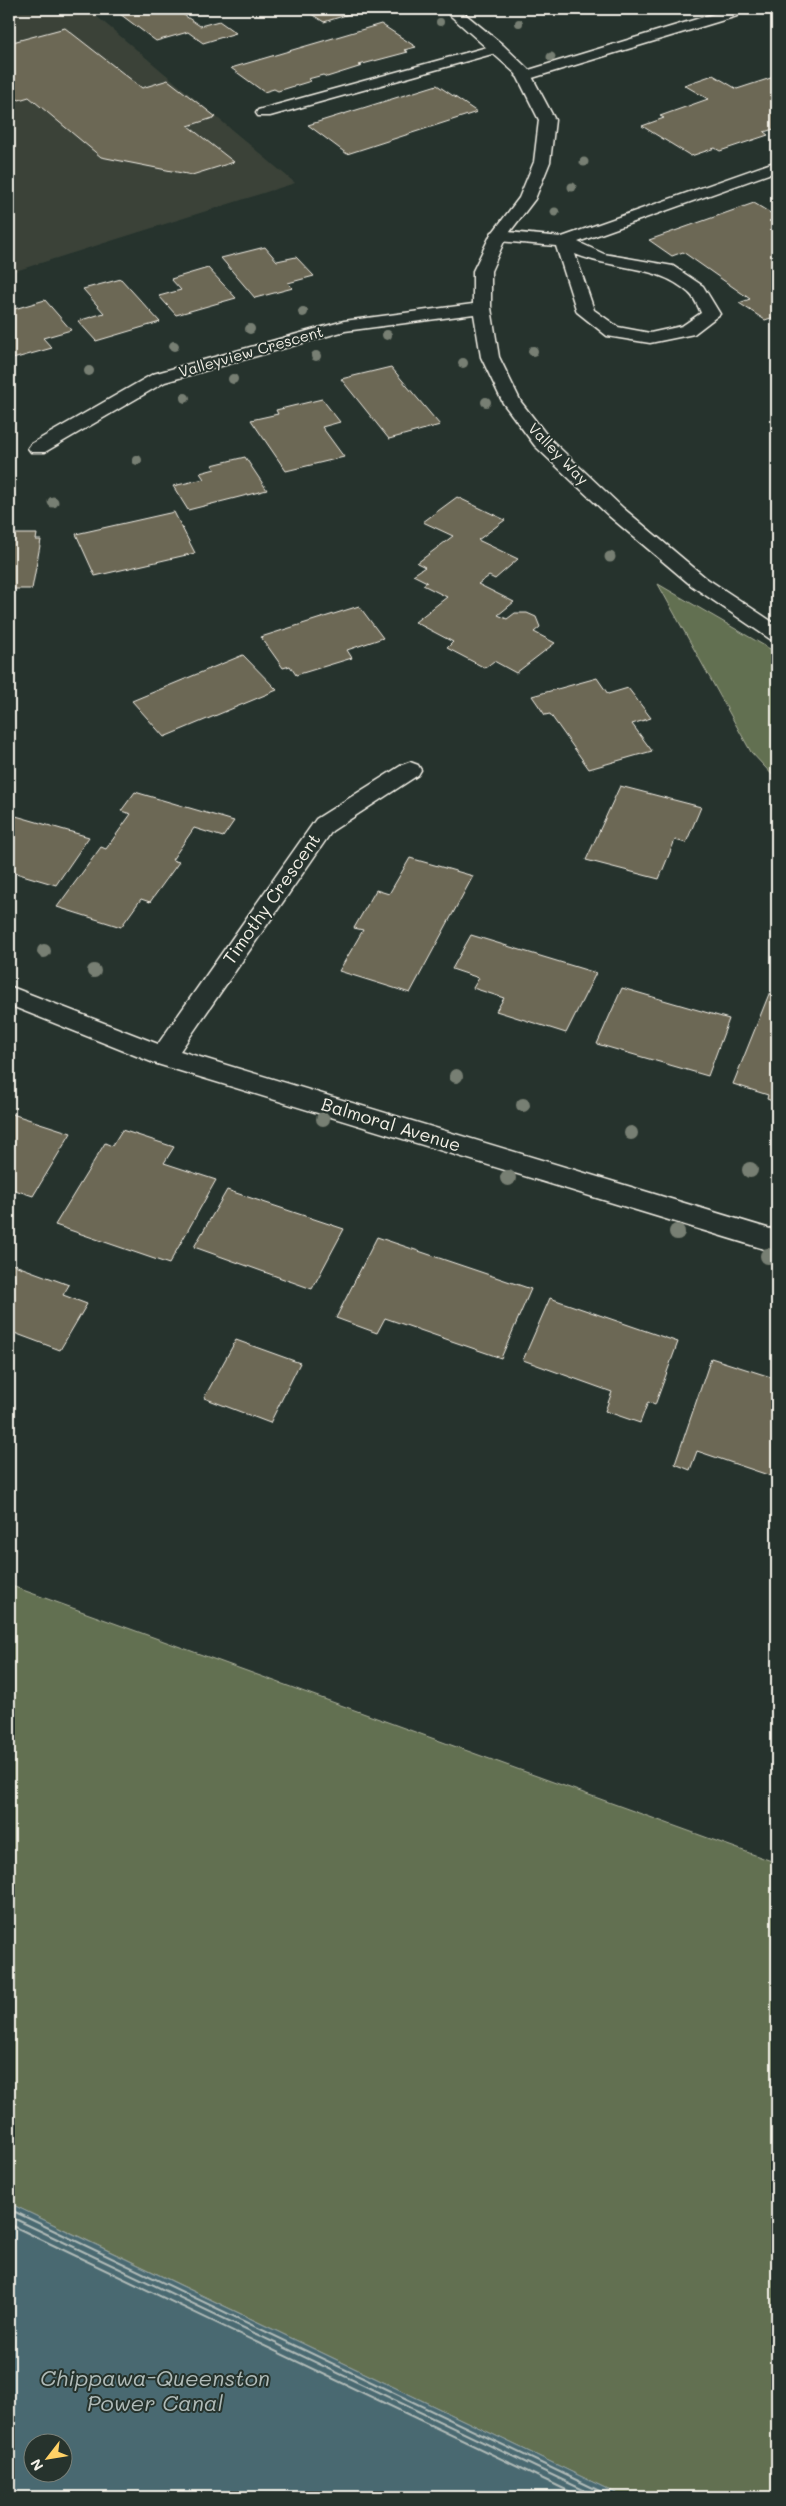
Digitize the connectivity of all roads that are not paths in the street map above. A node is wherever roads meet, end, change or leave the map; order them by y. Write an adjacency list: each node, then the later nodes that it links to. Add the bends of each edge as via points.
1 (450, 9): 3 (street, Valley Way)
2 (725, 9): 4 (street, via 732,13)
3 (498, 48): 4 (street, Valley Way); 5 (street)
4 (524, 76): 7 (street, Valley Way, via 547,120 542,162 527,199)
5 (264, 113)
6 (776, 166): 8 (street)
7 (498, 236): 8 (street); 9 (street, Valley Way, via 482,271)
8 (563, 242): 8 (street, via 586,312 613,332 650,338 688,330 711,314 696,290 667,270 600,258)
9 (482, 308): 10 (street, Valleyview Crescent, via 344,326 159,378); 11 (street, Valley Way, via 490,357 512,404 542,442 616,512 699,582)
10 (38, 448)
11 (777, 634)
12 (410, 770): 14 (street, Timothy Crescent, via 324,825)
13 (9, 995): 14 (street, Balmoral Avenue)
14 (163, 1056): 15 (street, Balmoral Avenue)
15 (777, 1242)

